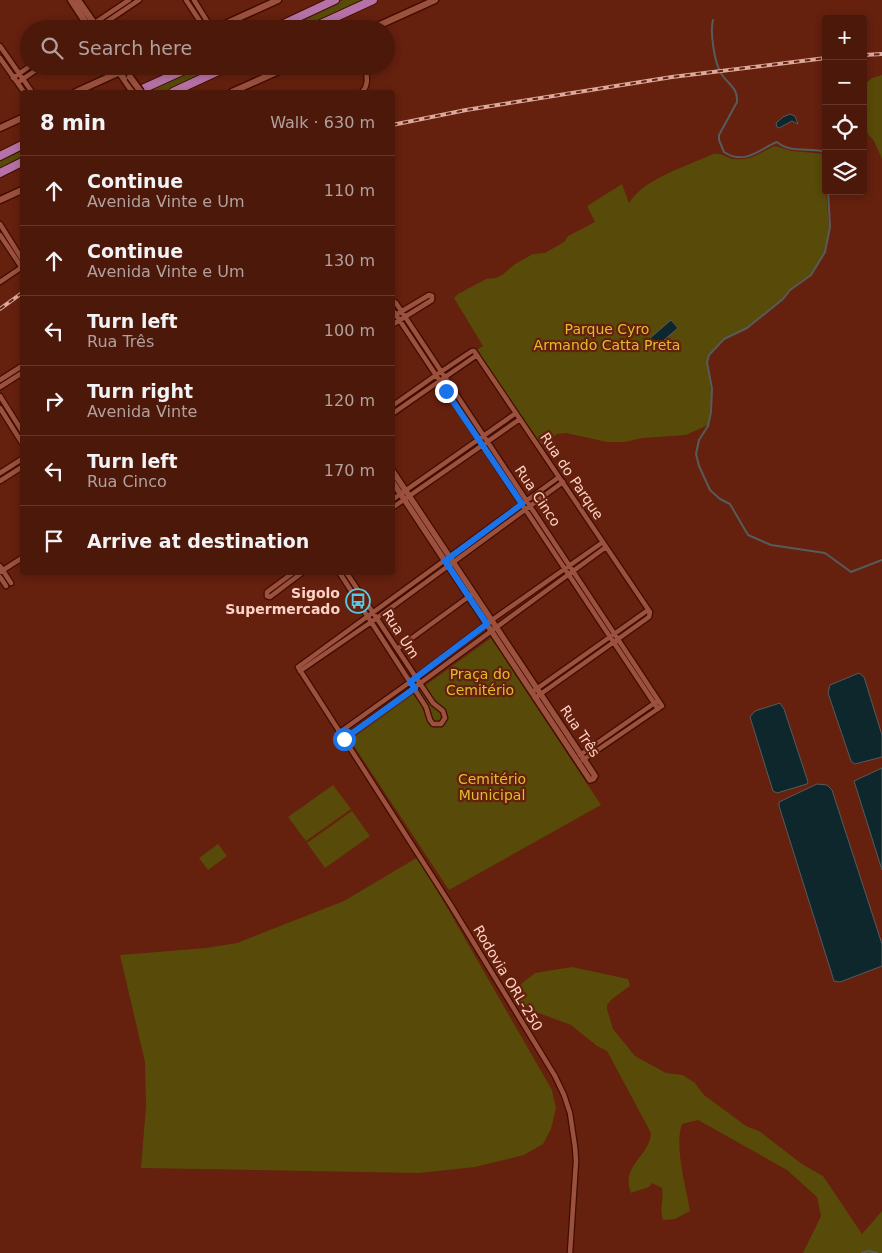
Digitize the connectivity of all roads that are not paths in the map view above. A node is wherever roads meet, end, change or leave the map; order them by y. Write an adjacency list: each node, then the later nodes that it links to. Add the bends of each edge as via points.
1 (71, 0): 12 (main road)
2 (78, 0): 13 (main road)
3 (139, 0): 9 (street)
4 (186, 0): 11 (street)
5 (278, 0): 17 (main road)
6 (336, 0): 18 (highway)
7 (373, 0): 19 (highway)
8 (435, 0): 20 (main road)
9 (130, 1): 14 (street)
10 (195, 2): 11 (street); 16 (street)
11 (191, 8): 15 (street)
12 (87, 20)
13 (89, 20)
14 (104, 20)
15 (199, 20)
16 (207, 20)
17 (233, 20)
18 (293, 20)
19 (330, 20)
20 (392, 20)
21 (0, 46): 23 (street)
22 (0, 58): 31 (street)
23 (19, 74): 31 (street); 32 (street)
24 (29, 75): 32 (street)
25 (112, 75): 37 (main road)
26 (125, 75): 33 (main road)
27 (173, 75): 39 (highway)
28 (210, 75): 41 (highway)
29 (270, 75): 42 (main road)
30 (366, 75): 43 (street)
31 (13, 78): 34 (street)
32 (23, 79): 34 (street); 36 (street)
33 (128, 79): 38 (main road); 40 (main road, bridge)
34 (17, 83): 35 (street)
35 (22, 90)
36 (31, 90)
37 (80, 90)
38 (133, 90)
39 (139, 90)
40 (139, 90)
41 (177, 90)
42 (236, 90)
43 (365, 90)
44 (20, 119): 45 (main road)
45 (0, 128)
46 (20, 146): 47 (highway)
47 (0, 156)
48 (20, 163): 49 (highway)
49 (0, 173)
50 (20, 191): 51 (main road)
51 (0, 200)
52 (0, 224): 54 (street)
53 (0, 235): 55 (street)
54 (20, 256)
55 (20, 264)
56 (20, 268): 57 (street)
57 (0, 282)
58 (395, 303): 59 (street, Rua Cinco)
59 (402, 311): 60 (street); 62 (street, Rua Cinco); 62 (street, via 430,294 432,300)
60 (395, 315)
61 (395, 317): 63 (street, Rua Cinco)
62 (405, 317): 63 (street); 67 (street, Rua Cinco)
63 (400, 320): 64 (street); 69 (street, Rua Cinco)
64 (395, 323)
65 (475, 353): 67 (street, via 472,351); 70 (street); 78 (street, Rua do Parque)
66 (20, 367): 71 (street)
67 (441, 371): 69 (street); 70 (street, Rua Cinco)
68 (20, 374): 73 (street)
69 (436, 375): 72 (street, Rua Cinco); 75 (street)
70 (444, 376): 72 (street); 81 (street, Rua Cinco)
71 (0, 380)
72 (439, 380): 77 (street); 82 (street, Rua Cinco)
73 (0, 387)
74 (0, 396): 80 (street)
75 (395, 404)
76 (0, 408): 83 (street)
77 (395, 412)
78 (516, 413): 79 (street, Rua do Parque); 81 (street)
79 (520, 419): 84 (street); 92 (street, Rua do Parque)
80 (20, 428)
81 (484, 435): 82 (street); 84 (street, Rua Cinco)
82 (478, 439): 85 (street, Rua Cinco); 86 (street)
83 (20, 440)
84 (487, 440): 85 (street); 98 (street, Rua Cinco)
85 (482, 444): 88 (street); 99 (street, Rua Cinco)
86 (454, 456): 88 (street); 96 (street)
87 (20, 460): 90 (street)
88 (457, 462): 96 (street)
89 (20, 468): 93 (street)
90 (0, 474)
91 (395, 476): 96 (street, Rua Três)
92 (559, 477): 94 (street, Rua do Parque); 98 (street)
93 (0, 481)
94 (563, 482): 101 (street); 103 (street, Rua do Parque)
95 (395, 484): 96 (street, Rua Três)
96 (405, 495): 97 (street); 100 (street); 106 (street, Rua Três)
97 (395, 499)
98 (527, 500): 99 (street); 101 (street, Rua Cinco)
99 (522, 504): 102 (street, Rua Cinco); 106 (street)
100 (395, 505)
101 (531, 506): 102 (street); 107 (street, Rua Cinco)
102 (526, 510): 106 (street); 108 (street, Rua Cinco)
103 (603, 542): 104 (street, Rua do Parque); 107 (street)
104 (606, 547): 110 (street); 120 (street, Rua do Parque)
105 (20, 559): 109 (street)
106 (449, 562): 119 (street, Rua Três); 121 (street); 123 (street)
107 (570, 566): 108 (street); 110 (street, Rua Cinco)
108 (566, 569): 111 (street, Rua Cinco); 125 (street)
109 (1, 570): 117 (street)
110 (574, 570): 111 (street); 127 (street, Rua Cinco)
111 (569, 574): 126 (street); 128 (street, Rua Cinco)
112 (290, 575): 113 (street, via 267,592 267,596)
113 (299, 575)
114 (341, 575): 122 (street, Rua Um)
115 (348, 575): 121 (street, Rua Um)
116 (0, 577): 118 (street)
117 (11, 583)
118 (6, 586)
119 (471, 595): 125 (street, Rua Três); 130 (street)
120 (649, 612): 127 (street); 129 (street, via 649,617)
121 (373, 613): 122 (street); 123 (street, Rua Um)
122 (368, 617): 124 (street, Rua Um); 131 (street, via 299,665)
123 (377, 618): 124 (street); 130 (street, Rua Um)
124 (371, 622): 131 (street); 133 (street, Rua Um)
125 (489, 622): 126 (street, Rua Três); 132 (street)
126 (494, 630): 134 (street); 136 (street, Rua Três)
127 (615, 634): 128 (street); 129 (street, Rua Cinco)
128 (610, 637): 129 (street, Rua Cinco); 136 (street)
129 (616, 641): 136 (street); 137 (street, Rua Cinco)
130 (397, 648): 132 (street, Rua Um)
131 (299, 669): 138 (street, Rodovia ORL-250)
132 (416, 678): 133 (street); 134 (street, Rua Um)
133 (410, 682): 135 (street, Rua Um); 138 (street)
134 (421, 684): 135 (street); 135 (street, Rua Um, via 444,713 446,718 442,724 431,722)
135 (415, 688): 139 (street)
136 (536, 693): 140 (street, Rua Três)
137 (657, 702): 140 (street); 140 (street, Rua Cinco, via 660,708)
138 (340, 732): 139 (street, Rodovia ORL-250)
139 (344, 739): 141 (street, Rodovia ORL-250, via 450,904 564,1095 574,1133 576,1161)
140 (580, 759)
141 (570, 1253)

